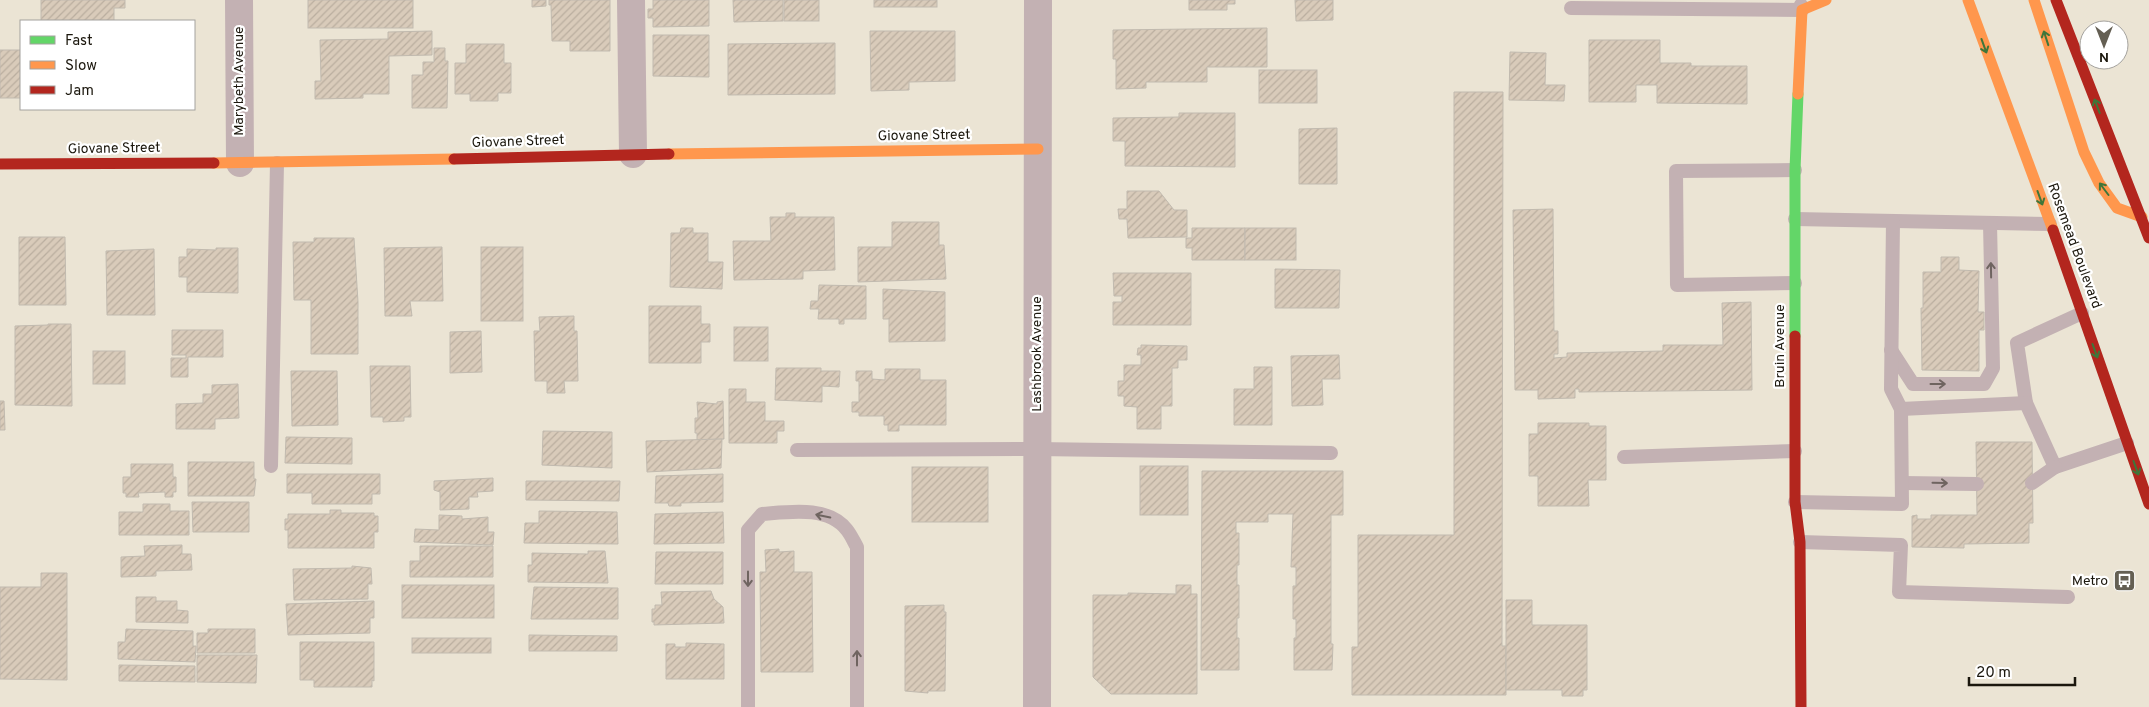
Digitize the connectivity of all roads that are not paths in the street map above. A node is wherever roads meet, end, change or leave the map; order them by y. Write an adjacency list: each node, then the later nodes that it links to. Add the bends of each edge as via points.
1 (239, 0): 12 (street, Marybeth Avenue)
2 (631, 0): 11 (street)
3 (1038, 0): 10 (street, Lashbrook Avenue)
4 (1826, 0): 8 (street)
5 (1968, 0): 19 (street, Rosemead Boulevard, one-way to 19)
6 (2034, 0): 20 (street, one-way to 6, via 2117,208 2099,183 2084,152)
7 (2056, 0): 20 (street, one-way to 7)
8 (1801, 5): 9 (lane); 15 (street, Bruin Avenue)
9 (1571, 8)
10 (1038, 149): 11 (street, Giovane Street); 27 (street, Lashbrook Avenue)
11 (633, 154): 13 (street, Giovane Street)
12 (240, 163): 13 (street, Giovane Street); 14 (street, Giovane Street)
13 (277, 163): 32 (lane)
14 (0, 164)
15 (1795, 170): 16 (street, Bruin Avenue); 21 (lane, via 1676,171 1676,180 1677,284)
16 (1795, 220): 17 (lane); 21 (street, Bruin Avenue)
17 (1892, 221): 18 (lane); 23 (lane)
18 (1990, 223): 19 (lane); 23 (lane, one-way to 18, via 1913,384 1984,384 1993,368)
19 (2050, 224): 22 (street, Rosemead Boulevard)
20 (2146, 224)
21 (1795, 283): 29 (street, Bruin Avenue)
22 (2082, 313): 24 (lane, via 2017,343); 26 (street, Rosemead Boulevard, one-way to 26)
23 (1891, 349): 25 (lane, via 1891,389)
24 (2026, 403): 25 (lane); 33 (lane)
25 (1901, 409): 34 (lane)
26 (2127, 443): 33 (lane); 38 (street, Rosemead Boulevard, one-way to 38)
27 (1036, 449): 28 (lane); 30 (lane); 43 (street, Lashbrook Avenue)
28 (797, 450)
29 (1795, 451): 31 (lane); 37 (street, Bruin Avenue)
30 (1331, 453)
31 (1624, 457)
32 (271, 466)
33 (2055, 467): 35 (lane)
34 (1902, 483): 36 (lane, one-way to 36); 37 (lane, via 1902,504)
35 (2032, 483)
36 (1977, 484)
37 (1795, 502): 39 (street, Bruin Avenue)
38 (2149, 504)
39 (1800, 542): 40 (lane, via 1901,545 1899,592); 44 (street, Bruin Avenue)
40 (2068, 597)
41 (748, 707): 42 (lane, one-way to 41, via 857,547 846,529 832,518 804,512 762,514 748,530)
42 (857, 707)
43 (1037, 707)
44 (1800, 707)

